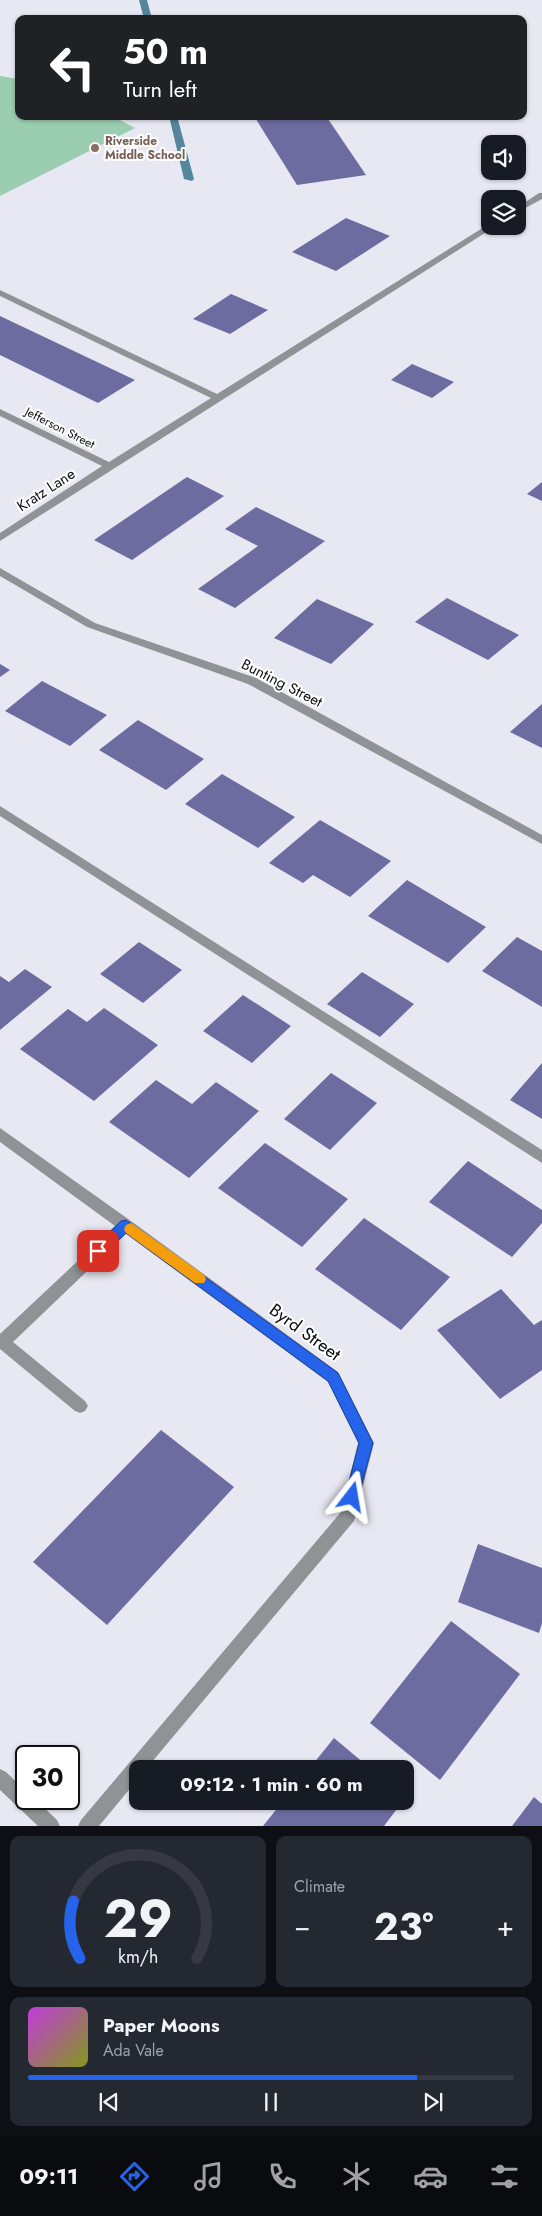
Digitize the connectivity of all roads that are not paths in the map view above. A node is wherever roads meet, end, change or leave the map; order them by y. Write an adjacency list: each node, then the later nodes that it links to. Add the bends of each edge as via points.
1 (542, 195): 2 (street)
2 (526, 205)
3 (481, 233): 5 (street, Kratz Lane)
4 (0, 293): 5 (street)
5 (218, 398): 7 (street, Kratz Lane)
6 (0, 412): 7 (street, Jefferson Street)
7 (108, 466): 8 (street, Kratz Lane)
8 (0, 538)
9 (0, 571): 11 (street, Bunting Street, via 91,625 252,681)
10 (0, 810): 13 (street)
11 (542, 840)
12 (0, 1134): 14 (street, Byrd Street)
13 (542, 1157)
14 (126, 1225): 15 (street); 19 (street, Byrd Street, via 333,1377 366,1443 348,1516)
15 (1, 1341): 16 (street)
16 (80, 1406)
17 (0, 1778): 18 (street)
18 (51, 1826)
19 (88, 1826)

